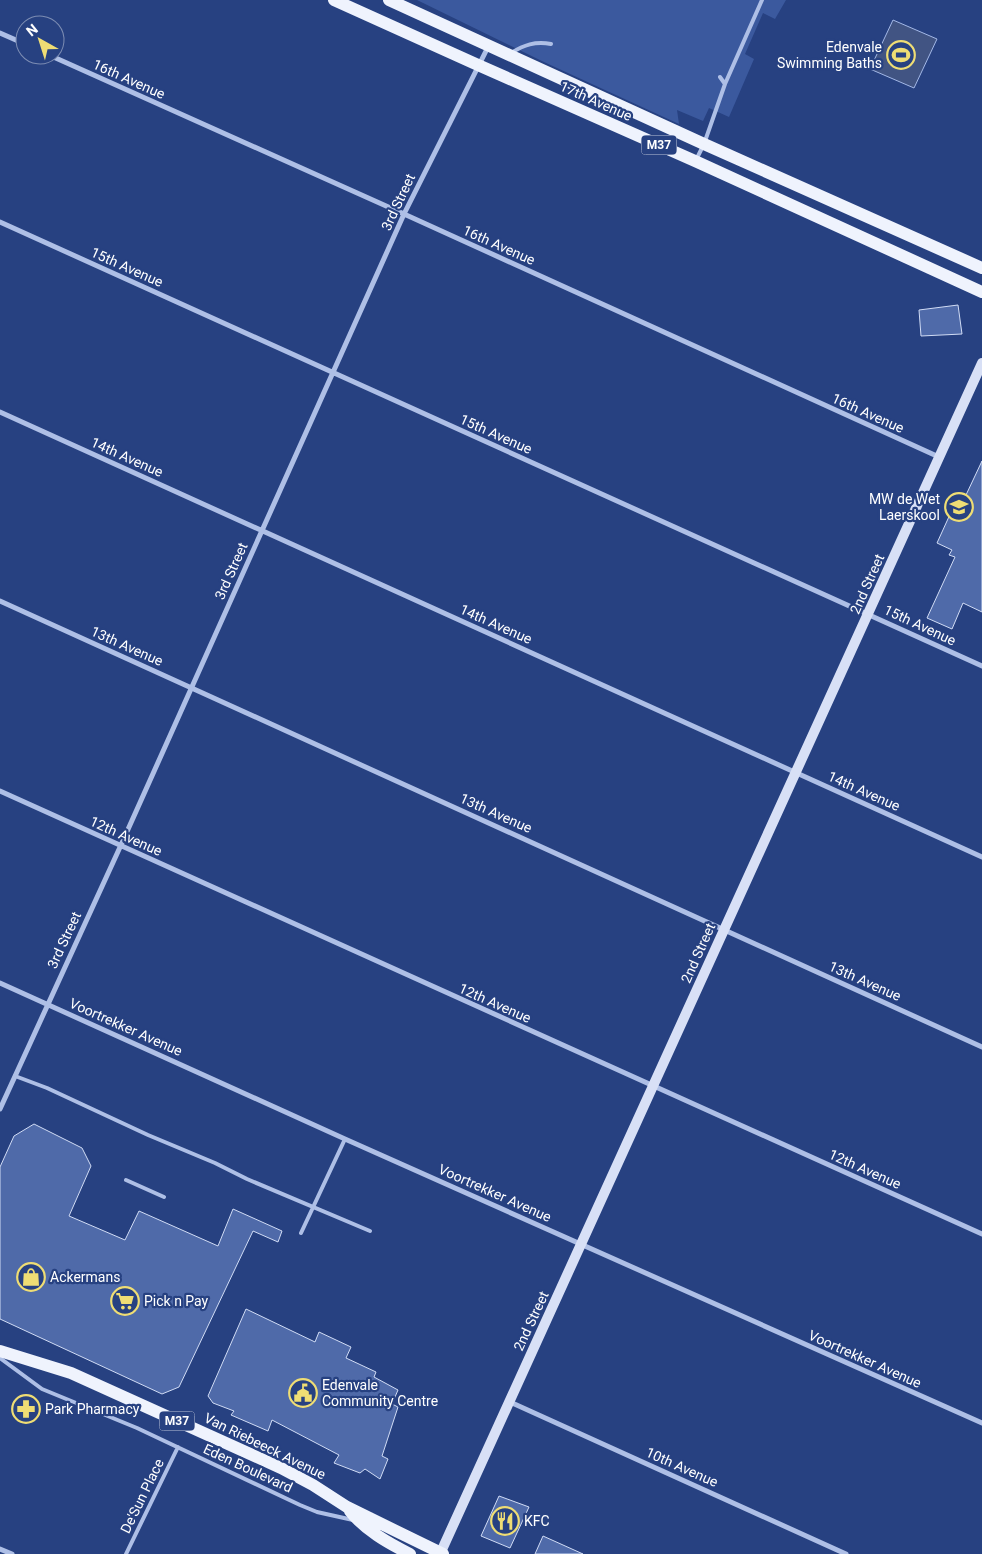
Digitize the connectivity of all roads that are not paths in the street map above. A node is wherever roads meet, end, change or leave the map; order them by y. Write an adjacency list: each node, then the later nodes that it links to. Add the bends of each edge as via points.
1 (334, 0): 10 (main road, 17th Avenue / M37)
2 (389, 0): 7 (main road, 17th Avenue / M37)
3 (762, 0): 12 (lane)
4 (0, 33): 5 (street)
5 (15, 40)
6 (551, 44): 8 (lane, via 528,44)
7 (488, 46): 8 (main road, 17th Avenue / M37); 10 (street, 3rd Street)
8 (510, 54): 13 (main road, 17th Avenue / M37)
9 (65, 63): 15 (street, 16th Avenue)
10 (478, 65): 14 (main road, 17th Avenue / M37); 15 (street, 3rd Street)
11 (720, 77): 12 (lane)
12 (725, 84): 13 (lane)
13 (704, 144): 14 (lane); 17 (main road, 17th Avenue / M37)
14 (695, 161): 18 (main road, 17th Avenue / M37)
15 (404, 214): 20 (street, 3rd Street); 22 (street, 16th Avenue)
16 (0, 222): 20 (street, 15th Avenue)
17 (979, 265)
18 (982, 292)
19 (982, 363): 22 (main road, 2nd Street)
20 (333, 373): 23 (street, 3rd Street); 25 (street, 15th Avenue)
21 (0, 412): 23 (street, 14th Avenue)
22 (939, 458): 25 (main road, 2nd Street)
23 (262, 530): 27 (street, 3rd Street); 28 (street, 14th Avenue)
24 (0, 601): 27 (street, 13th Avenue)
25 (868, 614): 26 (street, 15th Avenue); 28 (main road, 2nd Street)
26 (982, 666)
27 (191, 688): 30 (street, 3rd Street); 32 (street, 13th Avenue)
28 (795, 772): 31 (street, 14th Avenue); 32 (main road, 2nd Street)
29 (0, 791): 30 (street, 12th Avenue)
30 (121, 845): 34 (street, 3rd Street); 37 (street, 12th Avenue)
31 (982, 857)
32 (724, 929): 35 (street, 13th Avenue); 37 (main road, 2nd Street)
33 (0, 983): 34 (street, Voortrekker Avenue)
34 (47, 1004): 36 (street, 3rd Street); 40 (street, Voortrekker Avenue)
35 (982, 1046)
36 (15, 1076): 38 (street, 3rd Street); 43 (lane)
37 (653, 1087): 46 (street, 12th Avenue); 47 (main road, 2nd Street)
38 (1, 1102): 39 (street, 3rd Street)
39 (0, 1109)
40 (345, 1139): 43 (lane); 47 (street, Voortrekker Avenue)
41 (126, 1180): 42 (lane)
42 (164, 1197)
43 (312, 1207): 44 (lane); 45 (lane)
44 (370, 1231)
45 (301, 1233)
46 (982, 1234)
47 (581, 1244): 50 (main road, 2nd Street); 51 (street, Voortrekker Avenue)
48 (0, 1351): 53 (main road, Van Riebeeck Avenue / M37, via 99,1385 281,1468 313,1484)
49 (0, 1358): 52 (lane, Eden Boulevard, via 42,1389)
50 (509, 1401): 55 (street, 10th Avenue); 60 (main road, 2nd Street)
51 (982, 1423)
52 (178, 1448): 54 (lane, Eden Boulevard, via 300,1505); 58 (lane, De'Sun Place)
53 (347, 1507): 54 (main road, Van Riebeeck Avenue / M37); 60 (main road, Van Riebeeck Avenue / M37)
54 (358, 1521): 59 (main road, Van Riebeeck Avenue / M37)
55 (832, 1547): 61 (street); 62 (street, 10th Avenue)
56 (0, 1548): 57 (street)
57 (12, 1554)
58 (126, 1554)
59 (410, 1554)
60 (442, 1554)
61 (829, 1554)
62 (846, 1554)

